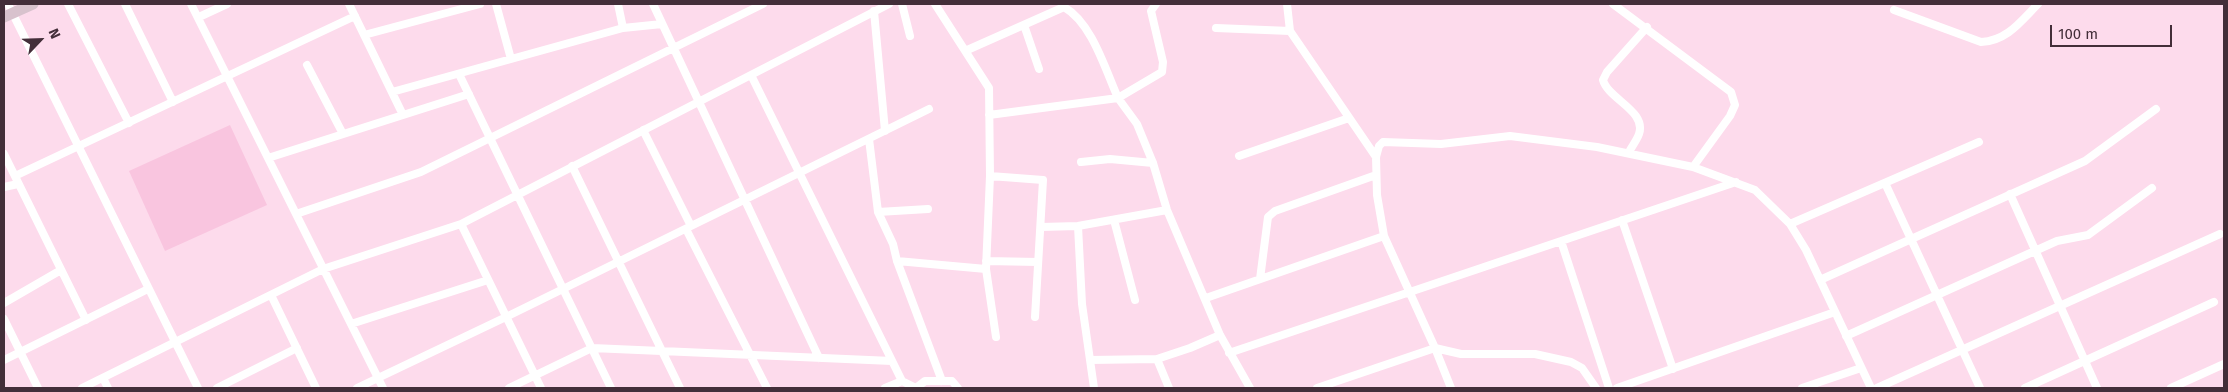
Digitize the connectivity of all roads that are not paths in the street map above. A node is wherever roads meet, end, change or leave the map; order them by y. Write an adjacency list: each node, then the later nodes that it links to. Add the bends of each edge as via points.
1 (33, 4): 21 (street)
2 (68, 4): 50 (street)
3 (125, 4): 43 (street)
4 (192, 4): 23 (street)
5 (227, 4): 23 (street)
6 (349, 4): 22 (street)
7 (480, 4): 30 (street)
8 (496, 4): 34 (street)
9 (618, 4): 26 (street)
10 (653, 4): 24 (street)
11 (763, 4): 32 (street)
12 (889, 4): 20 (street)
13 (902, 4): 31 (street)
14 (935, 4): 33 (street)
15 (1156, 4): 42 (street, via 1151,10 1163,62 1162,72)
16 (1287, 4): 29 (street)
17 (1614, 4): 28 (street)
18 (2038, 4): 19 (street, via 2016,27 1990,42 1981,42)
19 (1894, 10)
20 (874, 11): 38 (street); 52 (street)
21 (8, 12): 57 (street)
22 (355, 16): 30 (street); 39 (street)
23 (199, 17): 39 (street)
24 (662, 24): 26 (street); 32 (street)
25 (1024, 25): 33 (street); 36 (street); 42 (street, via 1064,7 1074,13 1086,26)
26 (623, 28): 34 (street)
27 (1216, 28): 29 (street)
28 (1647, 28): 58 (street, via 1603,80 1605,87 1635,115 1640,127); 66 (street, via 1731,92 1734,105 1730,116)
29 (1290, 31): 49 (street)
30 (364, 35): 40 (street)
31 (910, 36)
32 (674, 48): 44 (street); 54 (street)
33 (965, 51): 48 (street, via 989,88)
34 (511, 59): 37 (street)
35 (307, 65): 53 (street)
36 (1039, 69)
37 (459, 74): 40 (street); 41 (street)
38 (751, 74): 44 (street); 67 (street)
39 (227, 76): 43 (street); 62 (street)
40 (392, 92): 47 (street)
41 (469, 94): 47 (street); 54 (street)
42 (1118, 98): 48 (street); 64 (street, via 1137,124)
43 (173, 102): 50 (street)
44 (699, 102): 51 (street); 77 (street)
45 (929, 109): 52 (street)
46 (2156, 109): 76 (street, via 2085,160)
47 (403, 114): 53 (street)
48 (990, 115): 69 (street)
49 (1349, 118): 60 (street); 61 (street)
50 (129, 123): 57 (street)
51 (643, 130): 65 (street); 88 (street)
52 (885, 131): 55 (street)
53 (343, 134): 62 (street)
54 (490, 138): 75 (street); 81 (street, via 421,172)
55 (869, 139): 67 (street); 80 (street)
56 (1979, 142): 72 (street)
57 (78, 147): 70 (street); 103 (street)
58 (1629, 152): 61 (street, via 1510,136 1441,144 1383,142); 66 (street)
59 (4, 154): 70 (street)
60 (1239, 156)
61 (1376, 157): 68 (street)
62 (268, 158): 81 (street)
63 (1081, 162): 64 (street, via 1110,159)
64 (1153, 163): 79 (street)
65 (572, 166): 75 (street); 95 (street)
66 (1693, 166): 71 (street)
67 (800, 173): 77 (street); 134 (street)
68 (1376, 175): 90 (street); 100 (street, via 1275,211 1268,217)
69 (990, 176): 87 (street, via 1044,180); 97 (street)
70 (17, 180): 73 (street); 99 (street)
71 (1736, 182): 83 (street); 85 (street, via 1755,190)
72 (1885, 183): 85 (street); 91 (street)
73 (4, 187)
74 (2152, 188): 93 (street, via 2088,235 2057,241)
75 (518, 194): 84 (street); 104 (street)
76 (2010, 194): 91 (street); 93 (street)
77 (745, 200): 88 (street); 131 (street)
78 (928, 209): 80 (street)
79 (1167, 210): 82 (street); 108 (street)
80 (878, 212): 94 (street)
81 (296, 214): 98 (street)
82 (1114, 220): 86 (street); 109 (street)
83 (1622, 220): 92 (street); 139 (street)
84 (461, 224): 98 (street); 101 (street)
85 (1790, 224): 102 (street)
86 (1078, 226): 87 (street); 135 (street, via 1082,304)
87 (1040, 227): 96 (street)
88 (689, 228): 95 (street); 130 (street)
89 (2220, 234): 112 (street)
90 (1384, 236): 100 (street); 105 (street)
91 (1911, 239): 102 (street); 107 (street)
92 (1561, 241): 105 (street); 167 (street)
93 (2035, 251): 107 (street); 112 (street)
94 (897, 260): 97 (street); 144 (street)
95 (619, 262): 104 (street); 127 (street)
96 (1038, 262): 97 (street); 115 (street)
97 (986, 265): 121 (street)
98 (324, 269): 106 (street); 118 (street)
99 (61, 270): 111 (street); 117 (street)
100 (1260, 278): 108 (street)
101 (488, 280): 114 (street); 118 (street)
102 (1820, 280): 113 (street)
103 (148, 289): 117 (street); 122 (street)
104 (563, 289): 114 (street); 124 (street)
105 (1409, 291): 125 (street); 129 (street)
106 (271, 295): 122 (street); 123 (street)
107 (1937, 295): 120 (street); 126 (street)
108 (1206, 298): 119 (street)
109 (1134, 300)
110 (2214, 302): 136 (street)
111 (4, 303)
112 (2060, 306): 126 (street); 136 (street)
113 (1835, 312): 120 (street); 139 (street)
114 (506, 317): 140 (street); 142 (street)
115 (1035, 317)
116 (4, 319): 128 (street)
117 (86, 320): 128 (street)
118 (351, 324): 142 (street)
119 (1220, 335): 129 (street); 132 (street)
120 (1846, 336): 138 (street)
121 (996, 337)
122 (175, 342): 141 (street); 148 (street)
123 (297, 348): 149 (street); 150 (street)
124 (592, 348): 127 (street); 140 (street); 155 (street)
125 (1435, 348): 164 (street); 165 (street); 166 (street, via 1460,354 1535,354 1571,362 1582,368)
126 (1962, 350): 171 (street); 172 (street)
127 (662, 351): 130 (street); 156 (street)
128 (20, 352): 133 (street); 145 (street)
129 (1229, 353): 163 (street)
130 (750, 355): 131 (street); 157 (street)
131 (819, 358): 134 (street)
132 (1157, 359): 135 (street); 162 (street)
133 (4, 360)
134 (892, 360): 143 (street)
135 (1090, 360): 161 (street)
136 (2085, 361): 173 (street); 174 (street)
137 (2224, 364): 175 (street)
138 (1861, 368): 169 (street); 170 (street)
139 (1673, 369): 168 (street)
140 (535, 376): 153 (street); 154 (street)
141 (103, 378): 146 (street); 147 (street)
142 (378, 378): 151 (street); 152 (street)
143 (902, 380): 158 (street); 159 (street)
144 (942, 381): 159 (street, via 925,381); 160 (street, via 952,381)
145 (38, 388)
146 (82, 388)
147 (108, 388)
148 (198, 388)
149 (217, 388)
150 (316, 388)
151 (357, 388)
152 (383, 388)
153 (509, 388)
154 (541, 388)
155 (611, 388)
156 (680, 388)
157 (767, 388)
158 (885, 388)
159 (916, 388)
160 (958, 388)
161 (1094, 388)
162 (1169, 388)
163 (1250, 388)
164 (1317, 388)
165 (1451, 388)
166 (1596, 388)
167 (1609, 388)
168 (1617, 388)
169 (1802, 388)
170 (1871, 388)
171 (1877, 388)
172 (1980, 388)
173 (2025, 388)
174 (2097, 388)
175 (2171, 388)

